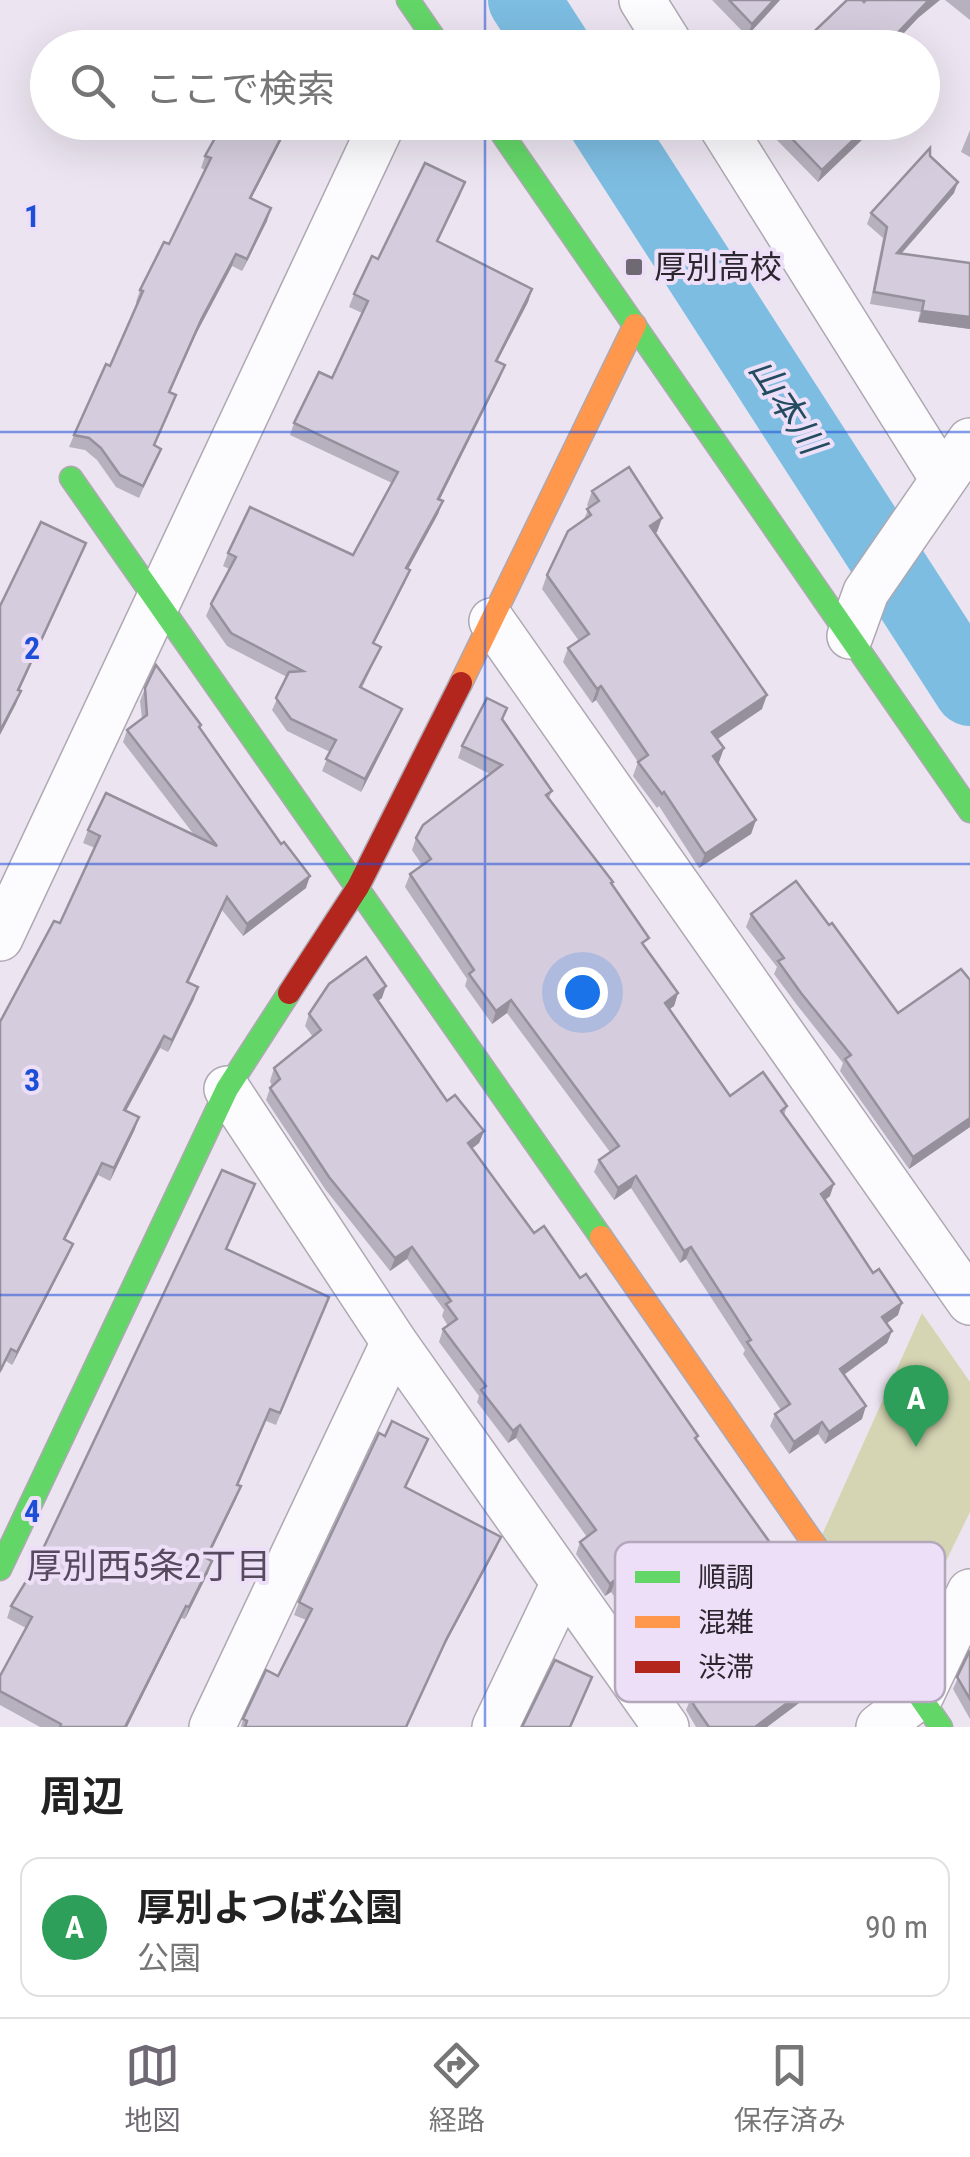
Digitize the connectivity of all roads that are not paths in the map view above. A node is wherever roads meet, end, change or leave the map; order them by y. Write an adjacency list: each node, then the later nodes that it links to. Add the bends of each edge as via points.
1 (642, 0): 2 (street)
2 (661, 30)
3 (375, 140): 10 (street)
4 (507, 140): 6 (street)
5 (730, 140): 9 (street)
6 (635, 325): 11 (street); 12 (street)
7 (970, 441): 9 (street)
8 (70, 478): 10 (street)
9 (943, 479): 12 (street, via 866,592)
10 (158, 601): 14 (street); 15 (street)
11 (492, 621): 14 (street); 17 (street)
12 (850, 636): 13 (street)
13 (970, 811)
14 (358, 887): 16 (street); 19 (street)
15 (0, 938)
16 (227, 1089): 18 (street); 20 (street)
17 (970, 1302)
18 (394, 1342): 21 (street); 27 (street)
19 (813, 1542)
20 (0, 1569)
21 (563, 1585): 23 (street); 28 (street)
22 (970, 1592): 24 (street)
23 (615, 1657)
24 (945, 1668)
25 (648, 1702): 29 (street)
26 (931, 1711): 30 (street)
27 (212, 1727)
28 (495, 1727)
29 (666, 1727)
30 (879, 1727)

